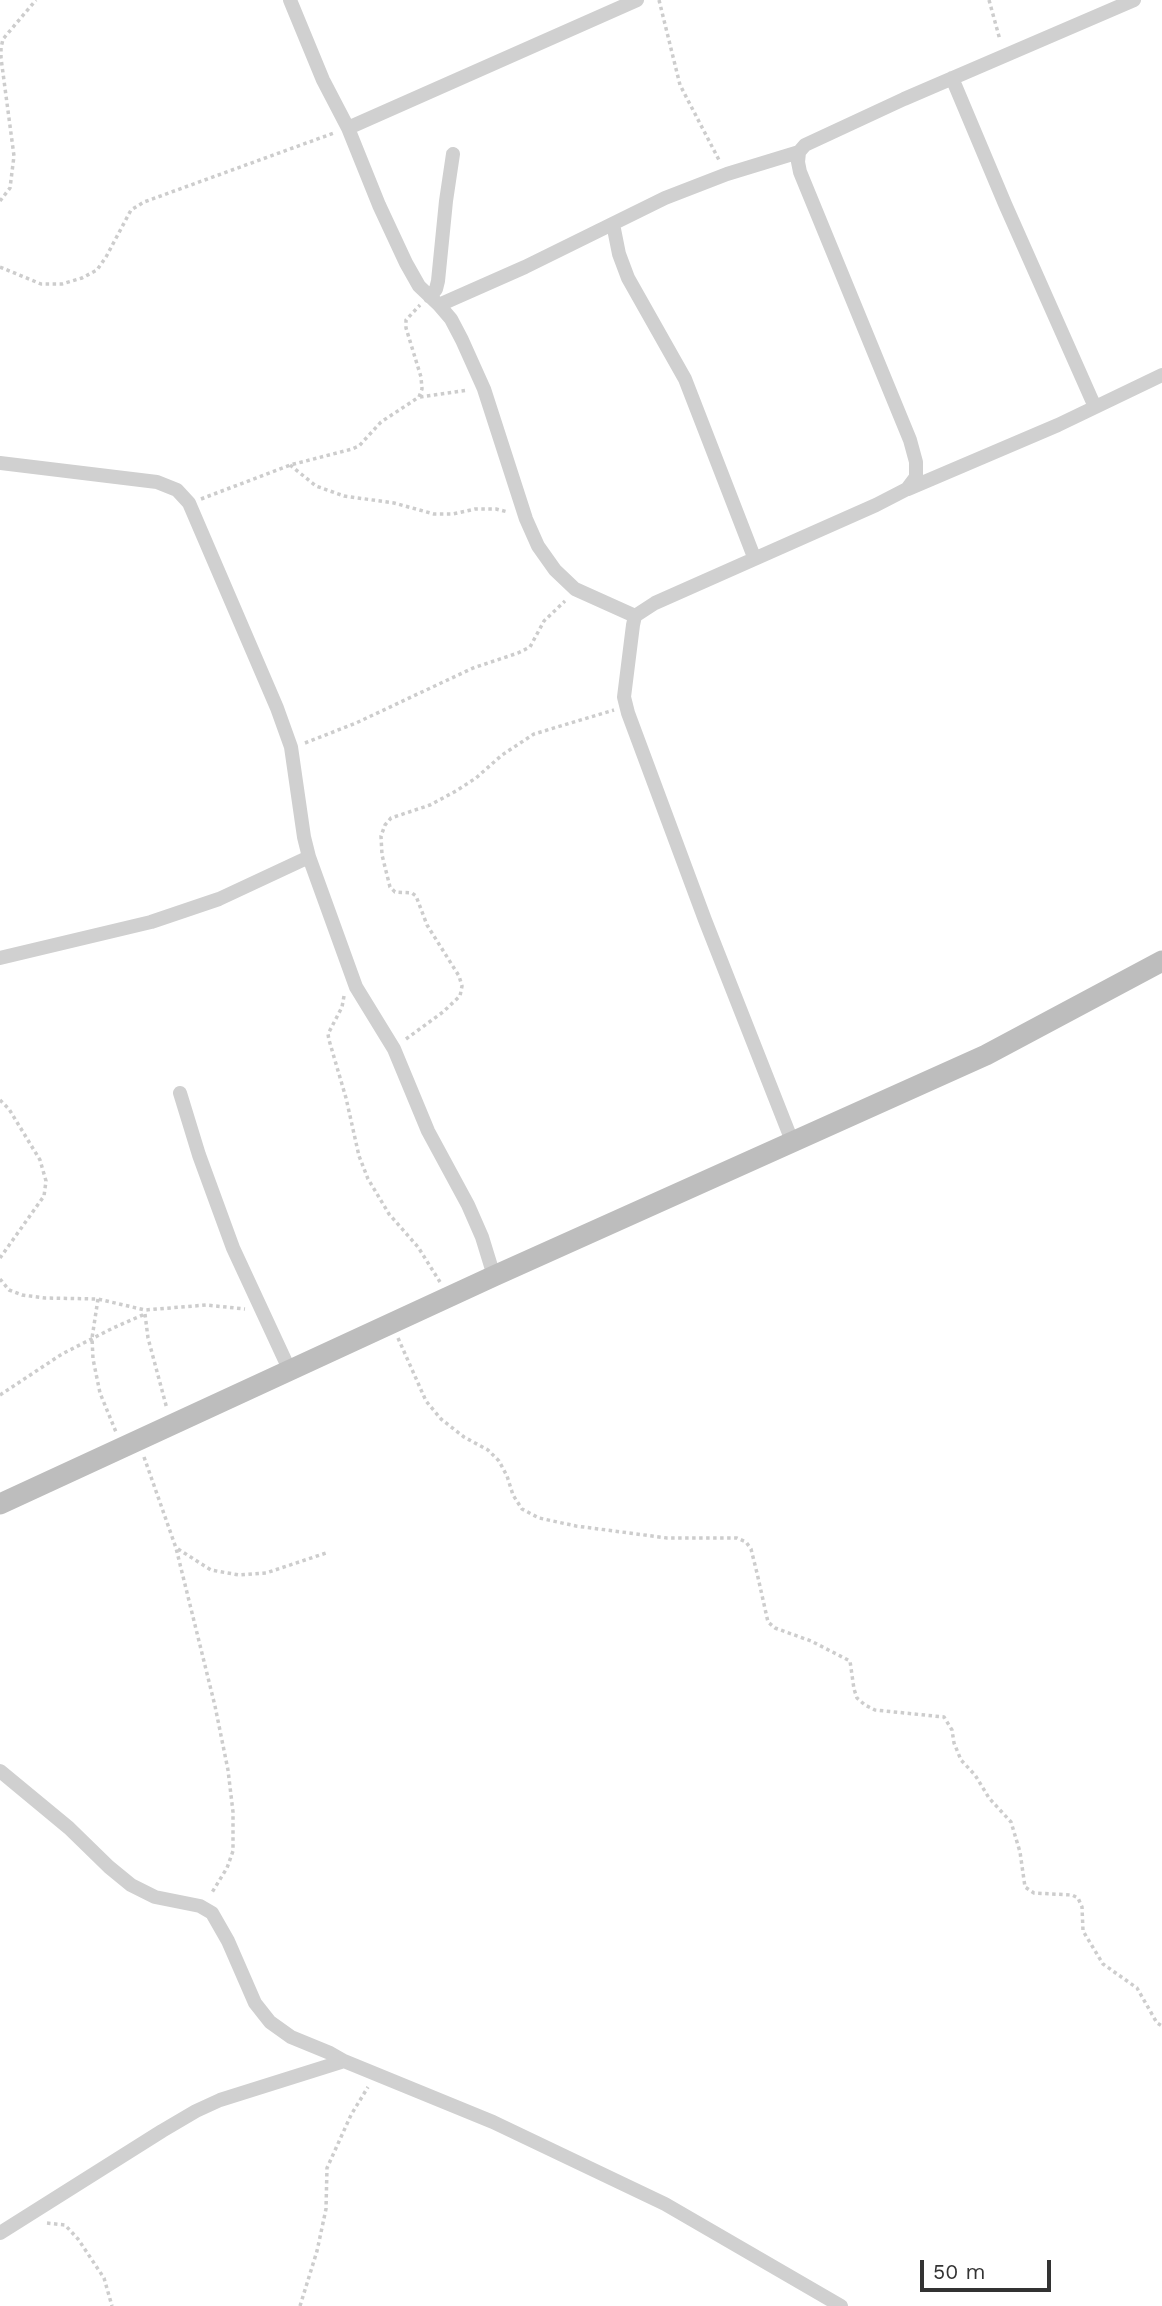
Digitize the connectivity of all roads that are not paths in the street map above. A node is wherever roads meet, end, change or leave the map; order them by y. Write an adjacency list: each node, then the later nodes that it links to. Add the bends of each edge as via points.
1 (289, 0): 5 (street)
2 (637, 0): 5 (street)
3 (1132, 0): 4 (street)
4 (952, 78): 6 (street, via 813,140); 11 (street)
5 (348, 128): 9 (street, via 401,251 419,286)
6 (799, 152): 8 (street, via 727,174); 13 (street, via 800,172 910,440 916,477)
7 (453, 154): 9 (street)
8 (613, 224): 9 (street, via 525,267); 14 (street, via 628,278 685,379)
9 (435, 301): 15 (street, via 451,319 484,389 538,546 575,589)
10 (1162, 375): 11 (street)
11 (1095, 407): 13 (street)
12 (0, 463): 16 (street, via 157,482 177,490 190,503 291,747)
13 (907, 489): 14 (street)
14 (754, 557): 15 (street)
15 (635, 616): 20 (street, via 626,706)
16 (309, 857): 17 (street, via 219,899 151,922); 21 (street, via 356,987 394,1049 428,1131 473,1215)
17 (0, 958)
18 (1162, 961): 20 (street, via 986,1055)
19 (180, 1093): 22 (street, via 220,1217)
20 (792, 1140): 21 (street)
21 (495, 1276): 22 (street)
22 (290, 1370): 23 (street)
23 (0, 1504)
24 (0, 1771): 25 (street, via 131,1885 155,1897 212,1913 255,2003 270,2022)
25 (344, 2061): 26 (street, via 208,2105); 27 (street, via 494,2122 665,2204)
26 (0, 2233)
27 (841, 2306)

